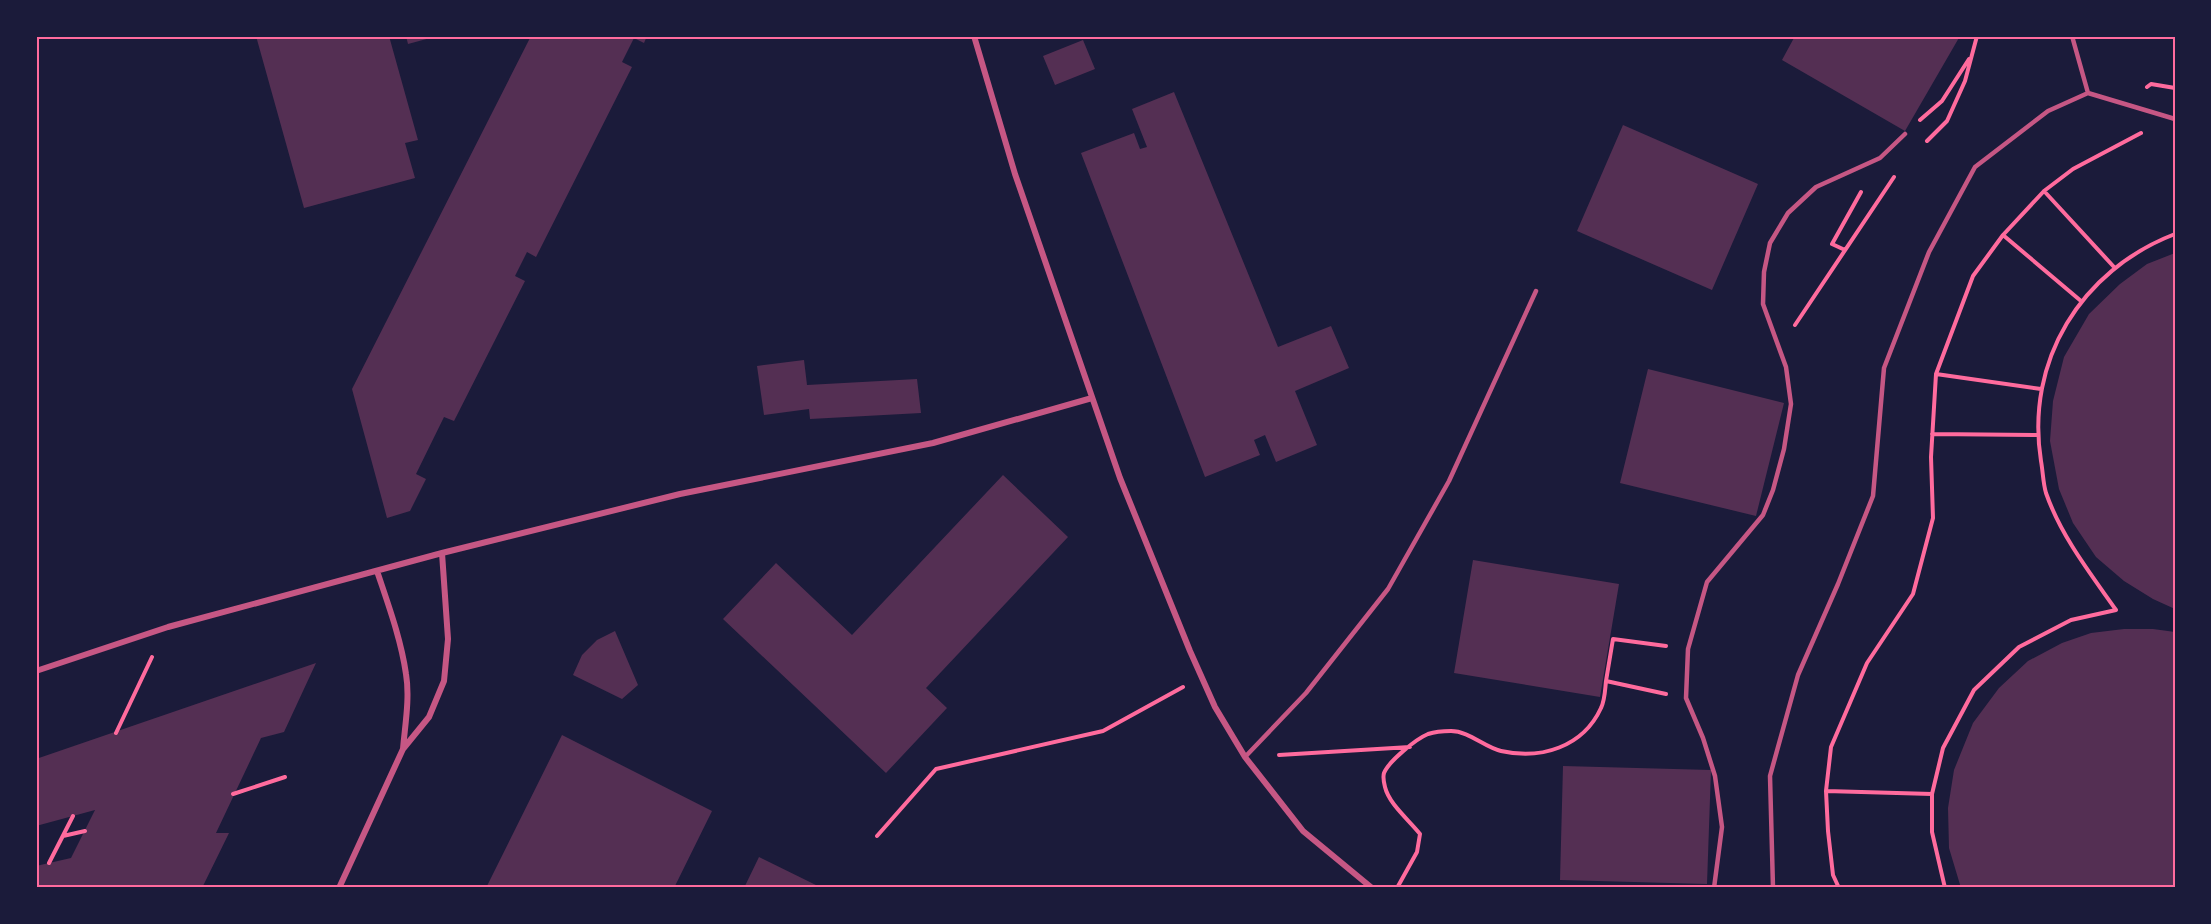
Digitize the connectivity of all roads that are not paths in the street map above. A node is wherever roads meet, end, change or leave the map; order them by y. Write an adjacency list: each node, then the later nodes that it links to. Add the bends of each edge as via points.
1 (974, 36): 7 (street, via 1015,174)
2 (2072, 36): 3 (lane)
3 (2088, 93): 4 (lane); 16 (lane, via 2048,111 1975,167 1929,252 1884,368 1873,496 1798,675 1770,776)
4 (2173, 119)
5 (1905, 134): 15 (lane, via 1880,158 1816,188 1788,213 1770,243 1763,304 1786,367 1791,404 1784,449 1763,515 1707,582 1688,649 1686,698 1715,776 1722,826)
6 (1536, 291): 12 (lane, via 1449,481 1388,589 1306,693)
7 (1092, 398): 8 (street, via 933,442 680,494); 12 (street, via 1122,484 1201,676)
8 (442, 553): 9 (street); 11 (street, via 448,639 444,681 429,717)
9 (377, 571): 10 (street, via 168,627); 11 (street, via 406,675)
10 (36, 671)
11 (403, 749): 13 (street)
12 (1245, 757): 14 (street, via 1303,831)
13 (339, 888)
14 (1372, 888)
15 (1714, 888)
16 (1773, 888)

